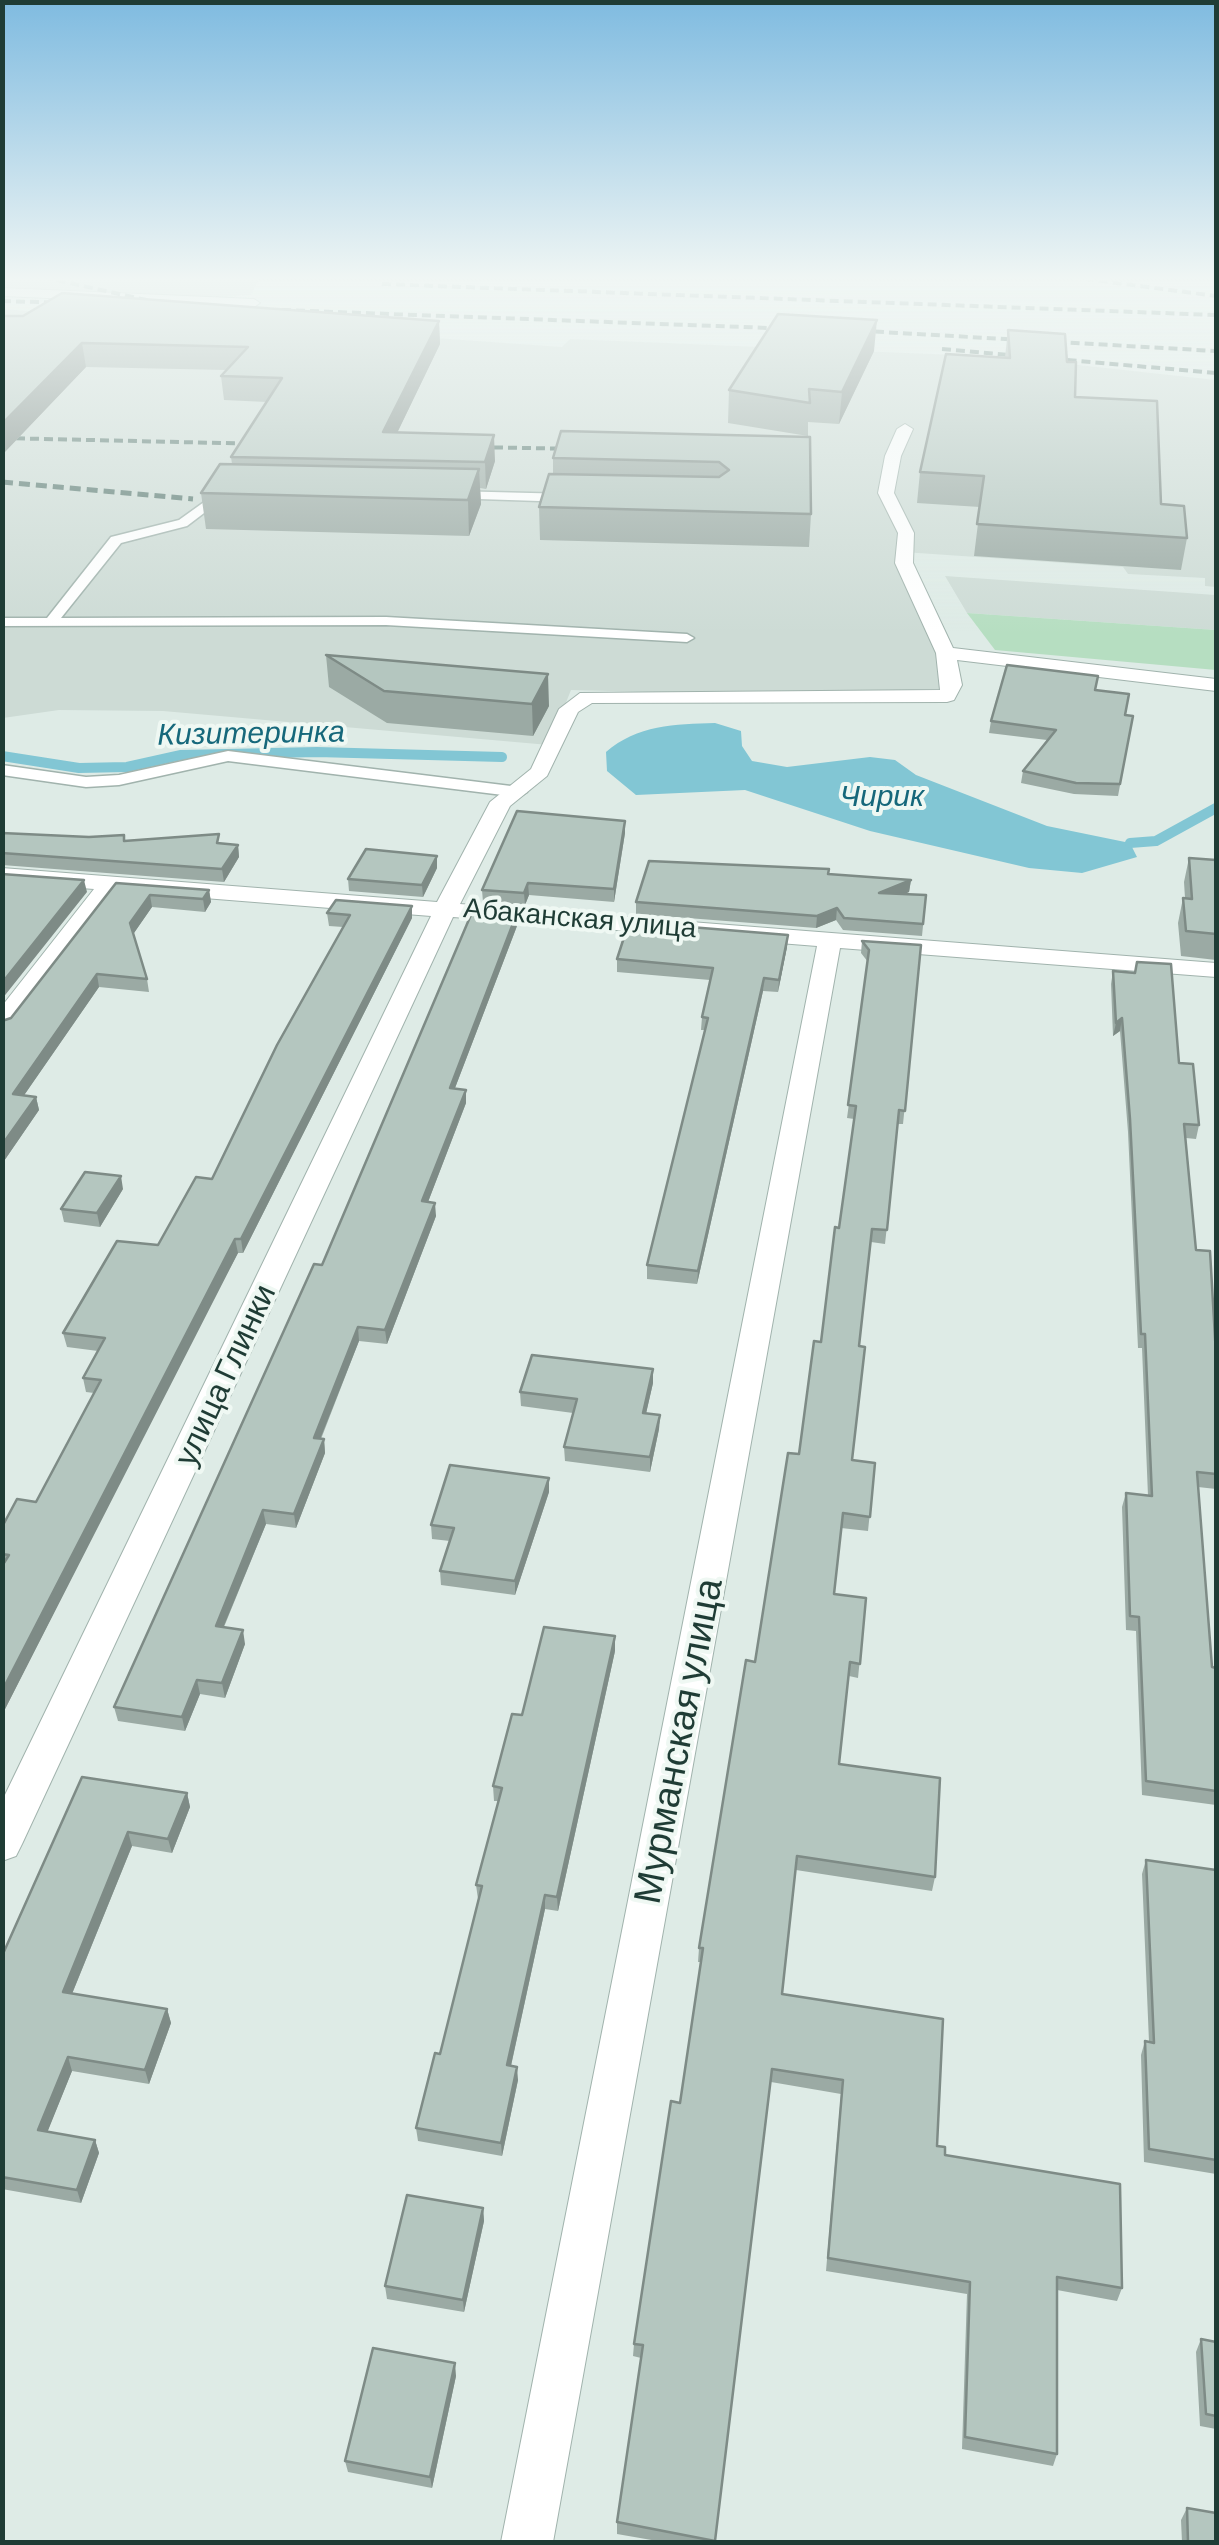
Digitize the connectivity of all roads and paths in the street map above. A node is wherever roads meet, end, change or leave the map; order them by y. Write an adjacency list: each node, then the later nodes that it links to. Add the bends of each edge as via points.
1 (905, 429): 8 (street, via 886,493 906,532 904,563)
2 (240, 491): 6 (lane, via 220,490 183,523 116,540)
3 (439, 495): 4 (lane)
4 (579, 498)
5 (2, 622): 6 (lane)
6 (50, 623): 7 (lane, via 386,621)
7 (688, 638)
8 (946, 653): 9 (street); 11 (street, улица Глинки, via 952,685 947,696 588,698 569,710 540,772)
9 (1216, 685)
10 (2, 770): 11 (lane, via 120,780 228,756)
11 (519, 792): 14 (street, улица Глинки, via 501,802)
12 (2, 875): 13 (street, Абаканская улица)
13 (111, 882): 14 (street, Абаканская улица); 17 (street)
14 (446, 906): 15 (street, Абаканская улица); 18 (street, улица Глинки)
15 (830, 939): 16 (street, Абаканская улица); 19 (street, Мурманская улица)
16 (1216, 970)
17 (2, 1024)
18 (2, 1844)
19 (527, 2542)

